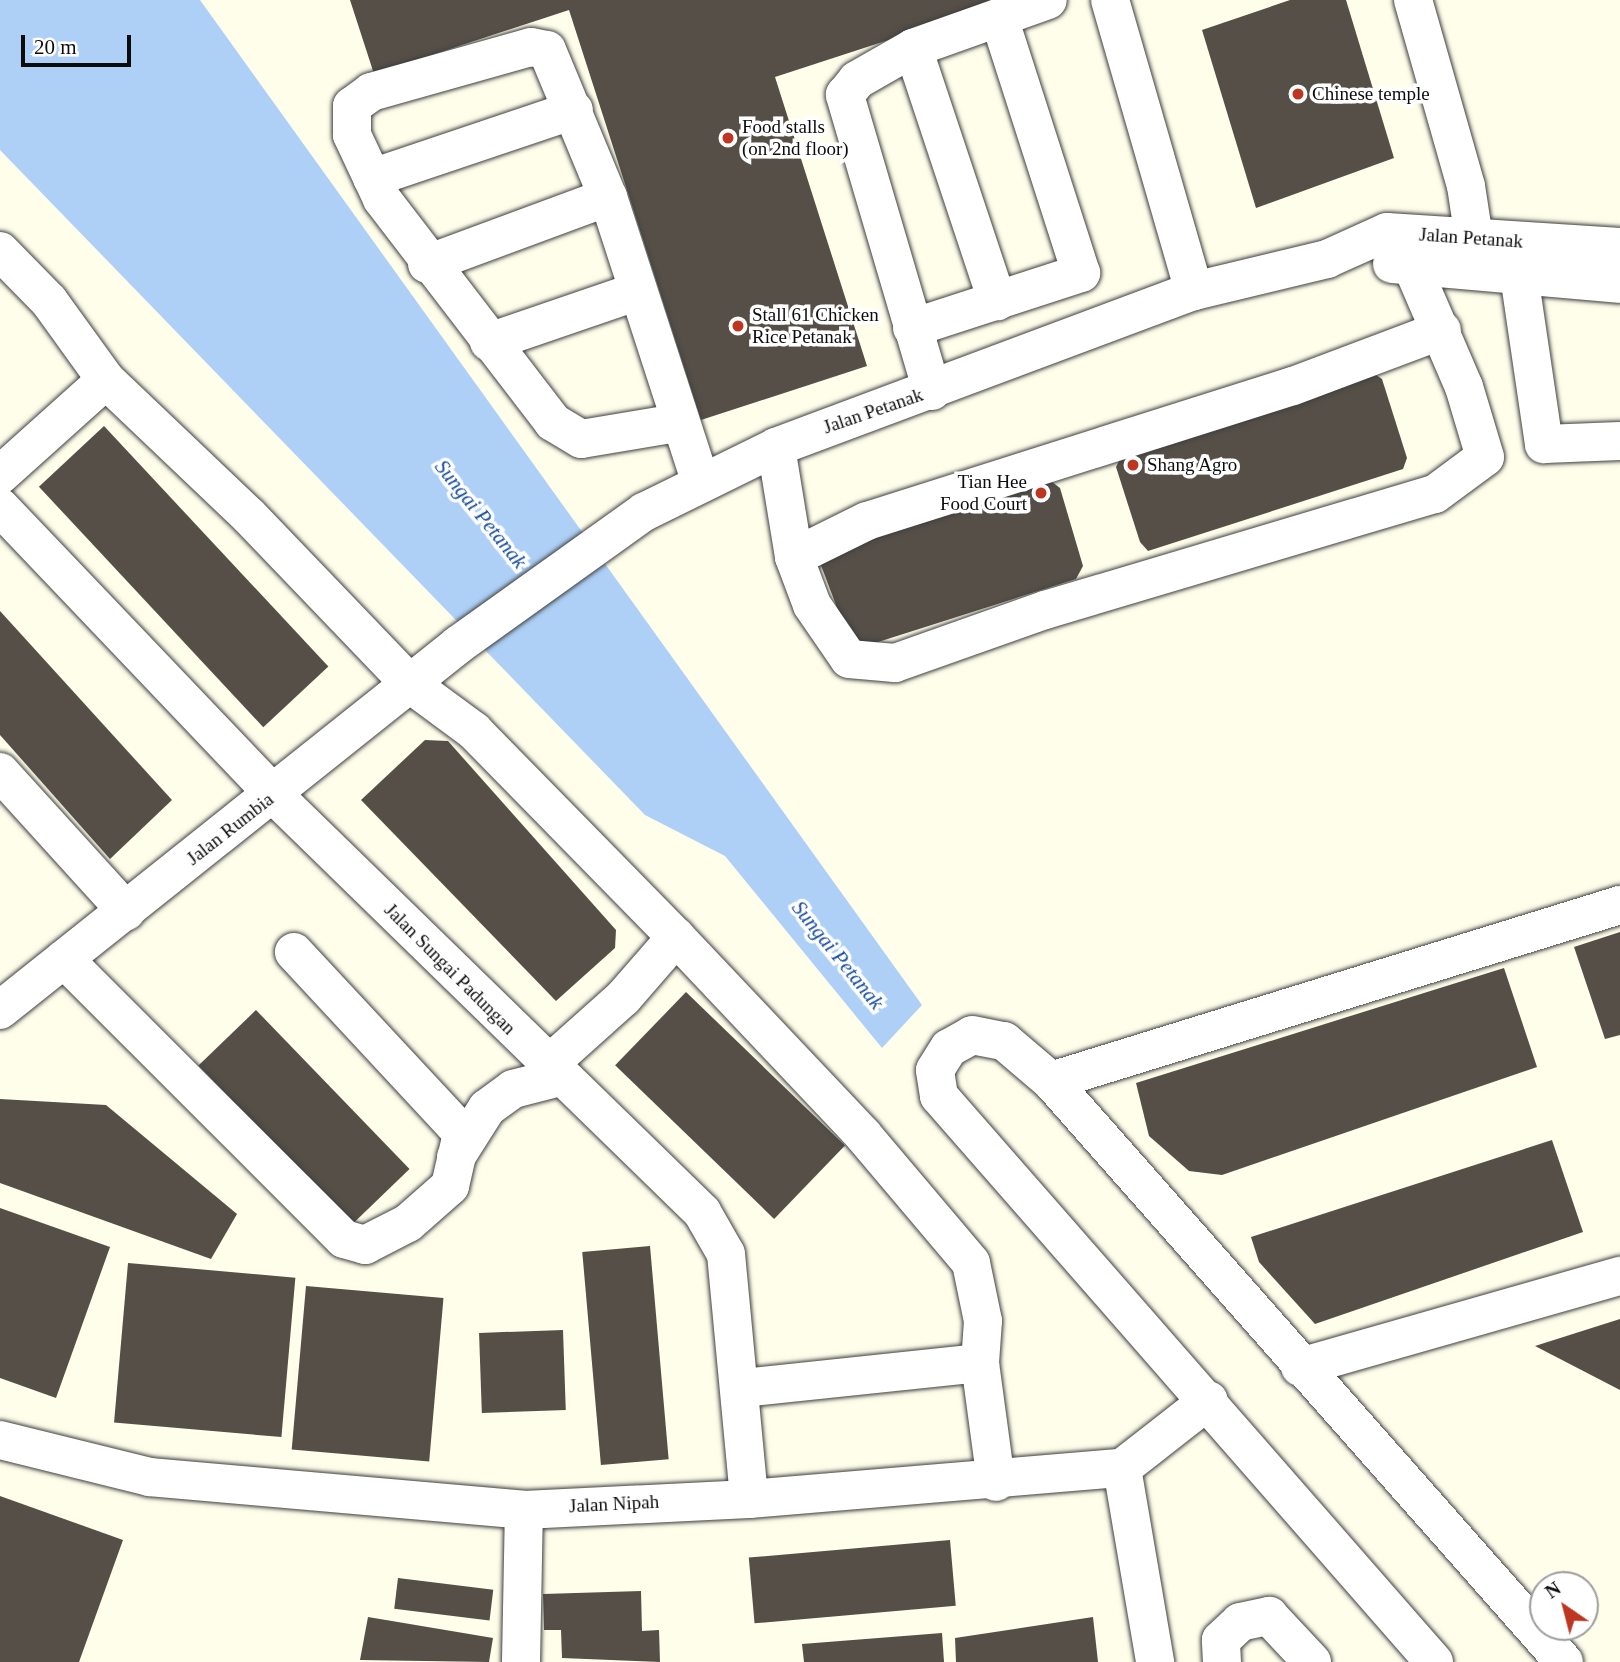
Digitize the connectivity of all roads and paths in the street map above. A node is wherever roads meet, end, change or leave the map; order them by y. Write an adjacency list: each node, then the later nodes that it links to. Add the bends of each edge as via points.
1 (1048, 0): 4 (street)
2 (1110, 0): 17 (street)
3 (1413, 0): 9 (street, via 1466,186)
4 (999, 18): 5 (street); 19 (street, via 1081,273)
5 (913, 48): 19 (street); 20 (street, via 857,80 845,94)
6 (574, 110): 7 (street); 7 (street, via 547,50 531,47 371,92 352,106 352,135); 8 (street)
7 (372, 178): 13 (street)
8 (608, 197): 13 (street); 18 (street)
9 (1474, 238): 10 (street, Jalan Petanak); 12 (street, Jalan Petanak, via 1387,232)
10 (1620, 247)
11 (0, 251): 23 (street, via 49,301)
12 (1327, 259): 14 (street, Jalan Petanak); 17 (street, Jalan Petanak)
13 (427, 264): 22 (street)
14 (1412, 266): 15 (street, Jalan Petanak); 21 (street)
15 (1519, 275): 16 (street, Jalan Petanak); 26 (street, via 1544,444)
16 (1620, 284)
17 (1194, 291): 24 (street, Jalan Petanak)
18 (635, 292): 22 (street); 25 (street)
19 (997, 301): 20 (street)
20 (912, 328): 24 (street)
21 (1442, 330): 31 (street, via 1293,386 867,521); 31 (street, via 1485,457 1435,495 1045,610 895,663 849,659 812,605)
22 (489, 342): 25 (street, via 553,422 581,439)
23 (106, 380): 28 (street); 33 (street, via 249,516)
24 (932, 391): 27 (street, Jalan Petanak)
25 (677, 423): 29 (street)
26 (1620, 441)
27 (776, 447): 29 (street, Jalan Petanak); 31 (street)
28 (0, 475)
29 (701, 483): 32 (street, Jalan Petanak, via 618,531)
30 (5, 522): 35 (street, Jalan Sungai Padungan)
31 (794, 556)
32 (458, 645): 33 (street, Jalan Rumbia)
33 (409, 683): 35 (street, Jalan Rumbia); 38 (street, via 474,731)
34 (0, 772): 37 (street)
35 (274, 795): 37 (street, Jalan Rumbia); 42 (street, Jalan Sungai Padungan)
36 (1620, 905): 43 (street)
37 (125, 911): 40 (street, Jalan Rumbia)
38 (676, 937): 42 (street); 46 (street, via 863,1135 971,1263 983,1321)
39 (294, 952): 44 (street, via 462,1133)
40 (64, 959): 41 (street, Jalan Rumbia); 44 (street, via 344,1239 365,1245 408,1223 450,1185)
41 (0, 1010)
42 (554, 1071): 44 (street, via 513,1089 487,1108); 48 (street, Jalan Sungai Padungan, via 714,1227 726,1254)
43 (1051, 1081): 47 (street); 49 (street, via 1004,1041 972,1035 949,1048 935,1070 939,1096)
44 (456, 1157)
45 (1620, 1276): 47 (street)
46 (980, 1363): 48 (street); 52 (street)
47 (1300, 1367): 60 (street)
48 (741, 1388): 53 (street, Jalan Sungai Padungan)
49 (1209, 1400): 51 (street); 59 (street)
50 (0, 1440): 54 (street, Jalan Nipah, via 149,1477)
51 (1122, 1468): 52 (street, Jalan Nipah); 56 (street)
52 (996, 1482): 53 (street, Jalan Nipah)
53 (749, 1500): 54 (street, Jalan Nipah)
54 (524, 1510): 55 (street)
55 (521, 1662)
56 (1154, 1662)
57 (1222, 1662): 58 (street, via 1221,1640 1240,1622 1269,1616)
58 (1312, 1662)
59 (1434, 1662)
60 (1564, 1662)

